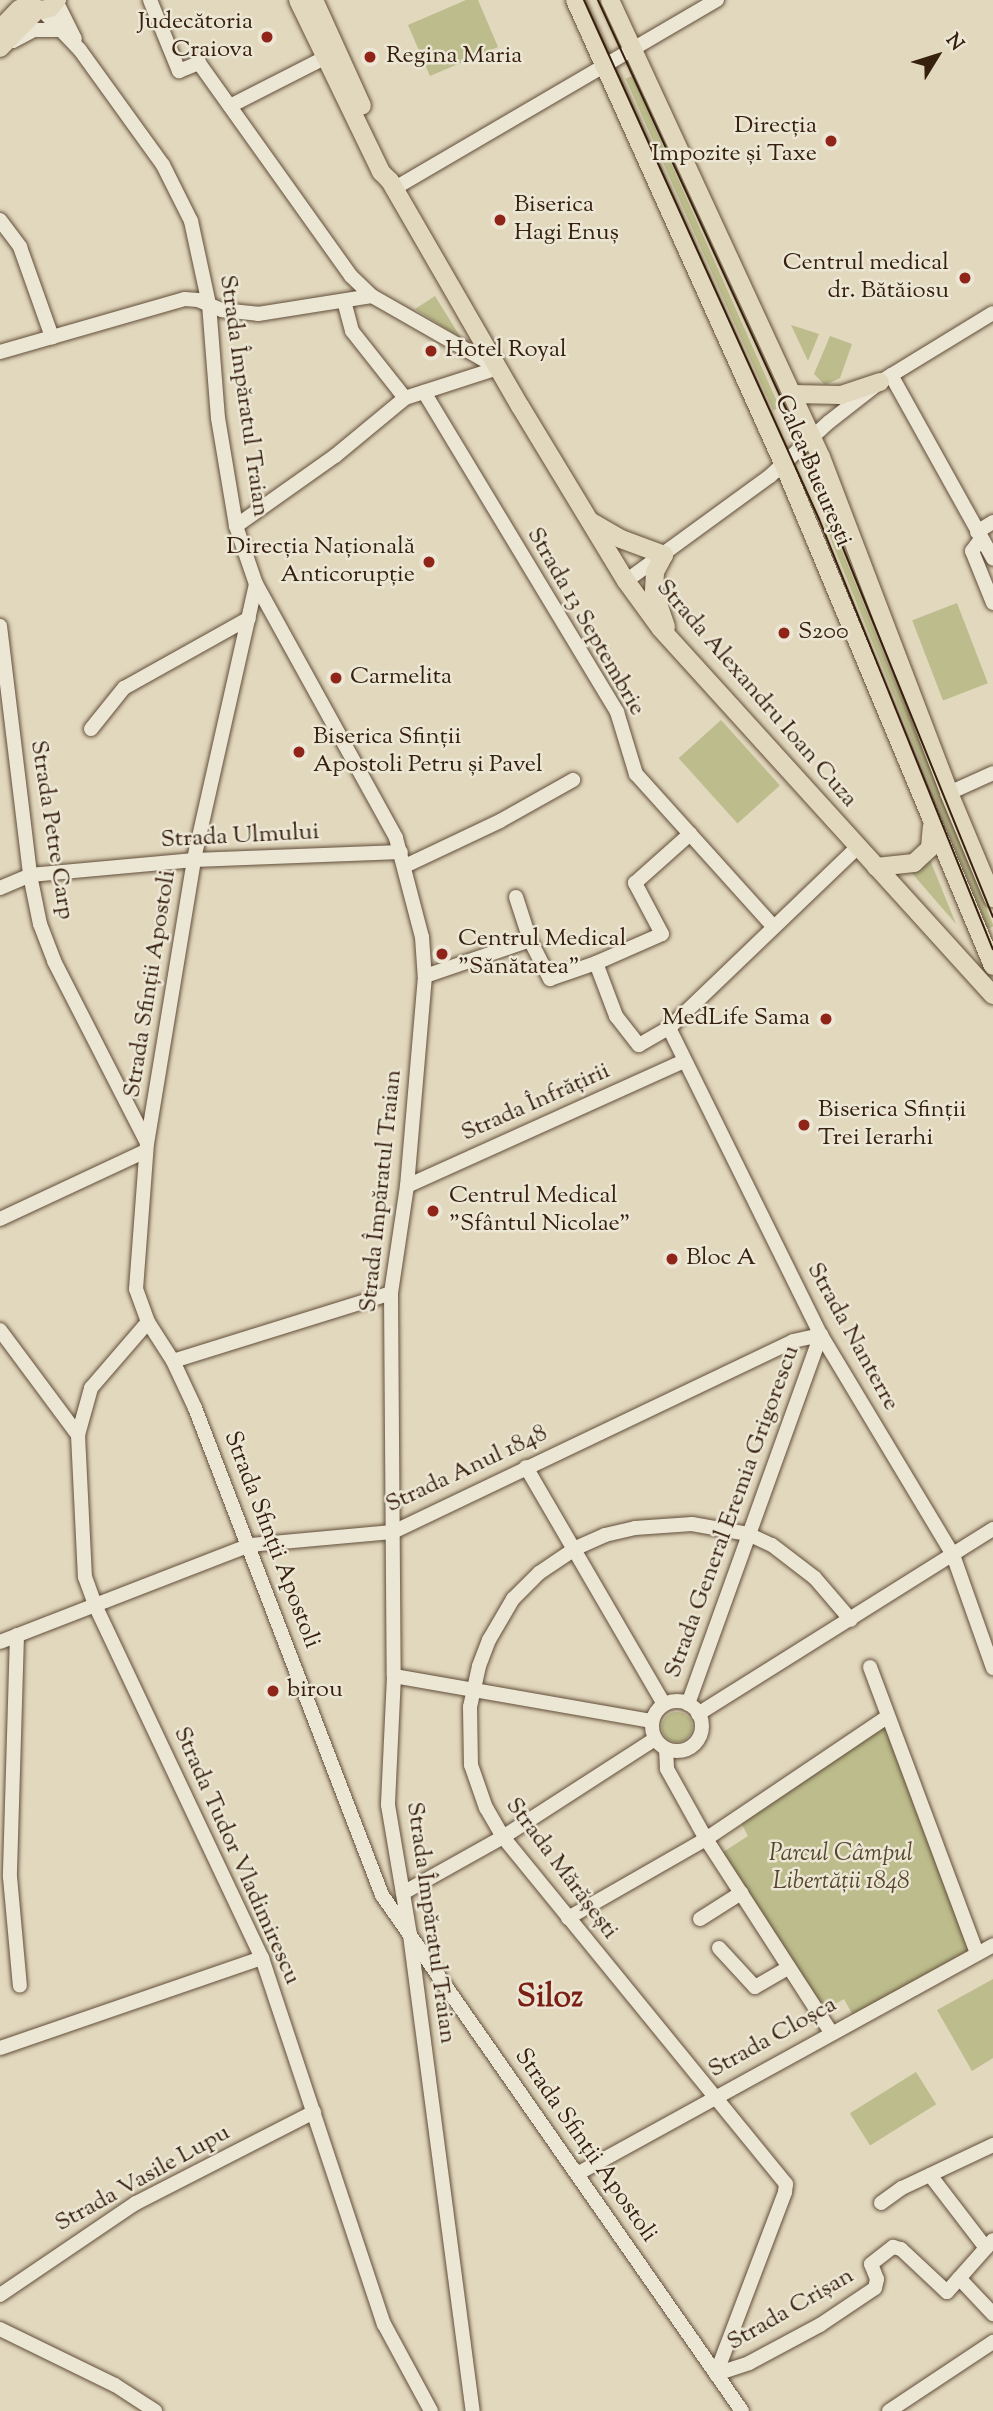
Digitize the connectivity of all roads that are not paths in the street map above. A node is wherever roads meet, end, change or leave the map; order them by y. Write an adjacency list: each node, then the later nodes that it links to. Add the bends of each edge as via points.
1 (150, 0): 16 (street, via 179,71 199,63)
2 (298, 0): 14 (main road, Strada Alexandru Ioan Cuza)
3 (314, 0): 14 (main road, Strada Alexandru Ioan Cuza)
4 (575, 0): 15 (main road, Calea București)
5 (610, 0): 11 (main road, Calea București)
6 (717, 0): 11 (street)
7 (36, 4): 8 (main road); 9 (main road); 10 (street, Strada Împăratul Traian); 12 (main road); 13 (street, Strada Împăratul Traian)
8 (0, 13)
9 (0, 29)
10 (60, 30): 12 (street, via 26,32); 13 (street, Strada Împăratul Traian)
11 (633, 48): 15 (street); 28 (main road, Calea București)
12 (0, 49)
13 (80, 50): 21 (street, Strada Împăratul Traian, via 181,195)
14 (331, 55): 16 (street); 17 (main road, Strada Alexandru Ioan Cuza, via 390,168)
15 (605, 65): 17 (street); 31 (main road, Calea București)
16 (230, 106): 19 (street, via 351,276)
17 (392, 184): 25 (main road, Strada Alexandru Ioan Cuza)
18 (0, 220): 23 (street, via 20,247)
19 (372, 296): 20 (street); 25 (street)
20 (344, 301): 21 (street, via 258,314); 29 (street, via 352,331)
21 (209, 304): 23 (street, via 185,299); 34 (street, Strada Împăratul Traian, via 218,418)
22 (993, 313): 26 (street)
23 (52, 337): 24 (street)
24 (0, 352)
25 (498, 368): 27 (street); 32 (main road, Strada Alexandru Ioan Cuza)
26 (886, 379): 28 (main road, via 841,395); 30 (street); 35 (street)
27 (424, 392): 29 (street); 49 (street, Strada 13 Septembrie, via 617,712 636,774)
28 (792, 394): 30 (main road, Calea București)
29 (405, 398): 34 (street, via 295,486)
30 (812, 437): 31 (street); 47 (main road, Calea București)
31 (783, 463): 36 (street); 48 (main road, Calea București)
32 (590, 521): 36 (main road); 38 (main road, Strada Alexandru Ioan Cuza)
33 (993, 522): 35 (street)
34 (236, 526): 39 (street, Strada Împăratul Traian)
35 (979, 535): 37 (street); 40 (street, via 972,551)
36 (664, 555): 38 (street); 43 (main road, via 655,572 654,592)
37 (993, 558)
38 (626, 581): 43 (main road, Strada Alexandru Ioan Cuza)
39 (256, 584): 41 (street, Strada Sfinții Apostoli); 51 (street, Strada Împăratul Traian, via 388,822)
40 (993, 603)
41 (249, 618): 44 (street, via 124,688); 52 (street, Strada Sfinții Apostoli)
42 (0, 626): 54 (street, Strada Petre Carp)
43 (670, 640): 50 (main road, Strada Alexandru Ioan Cuza)
44 (91, 729)
45 (993, 773): 47 (street)
46 (573, 780): 51 (street, via 500,821)
47 (948, 793): 57 (main road, Calea București)
48 (932, 823): 53 (main road, via 932,843 925,855 910,865); 59 (main road, Calea București)
49 (690, 834): 58 (street, Strada 13 Septembrie); 62 (street, via 635,883 662,934)
50 (858, 847): 53 (main road, Strada Alexandru Ioan Cuza); 58 (street)
51 (403, 859): 52 (street, Strada Ulmului); 64 (street, Strada Împăratul Traian, via 422,937)
52 (194, 860): 54 (street, Strada Ulmului); 68 (street, Strada Sfinții Apostoli)
53 (876, 867): 61 (main road, Strada Alexandru Ioan Cuza)
54 (30, 875): 55 (street, Strada Ulmului); 68 (street, Strada Petre Carp, via 40,924 54,961)
55 (0, 888)
56 (516, 897): 60 (street)
57 (993, 898)
58 (773, 926): 66 (street)
59 (981, 937): 61 (main road, via 972,950); 63 (main road, Calea București)
60 (530, 940): 62 (street, via 550,979); 64 (street)
61 (957, 956): 65 (main road, Strada Alexandru Ioan Cuza)
62 (596, 963): 66 (street, via 616,1016 639,1045)
63 (993, 966)
64 (425, 976): 69 (street, Strada Împăratul Traian)
65 (993, 996)
66 (669, 1028): 67 (street, Strada Nanterre)
67 (684, 1061): 69 (street, Strada Înfrățirii); 74 (street, Strada Nanterre)
68 (146, 1147): 70 (street); 72 (street, Strada Sfinții Apostoli, via 136,1289)
69 (407, 1186): 71 (street, Strada Împăratul Traian)
70 (0, 1219)
71 (391, 1293): 75 (street); 79 (street, Strada Împăratul Traian)
72 (148, 1322): 75 (street, Strada Sfinții Apostoli); 76 (street, Strada Tudor Vladimirescu, via 91,1388)
73 (0, 1330): 76 (street)
74 (821, 1335): 77 (street, Strada Anul 1848, via 793,1341); 80 (street, Strada General Eremia Grigorescu); 83 (street, Strada Nanterre)
75 (173, 1361): 81 (street, Strada Sfinții Apostoli)
76 (78, 1435): 84 (street, Strada Tudor Vladimirescu, via 85,1577)
77 (526, 1466): 79 (street, Strada Anul 1848); 82 (street)
78 (993, 1529): 83 (street)
79 (393, 1532): 81 (street, Strada Anul 1848); 90 (street, Strada Împăratul Traian)
80 (748, 1534): 82 (street, Strada Mărășești, via 692,1524 649,1526 605,1535); 85 (street, Strada Mărășești, via 772,1545 808,1572); 93 (street, Strada General Eremia Grigorescu)
81 (250, 1545): 84 (street, Strada Anul 1848); 103 (street, Strada Sfinții Apostoli, via 382,1895)
82 (576, 1548): 91 (street, Strada Mărășești, via 513,1598 489,1640); 92 (street)
83 (953, 1556): 85 (street); 89 (street, Strada Nanterre)
84 (94, 1605): 86 (street, Strada Anul 1848); 107 (street, Strada Tudor Vladimirescu)
85 (851, 1620): 93 (street)
86 (17, 1635): 87 (street, Strada Anul 1848); 109 (street, via 10,1877)
87 (0, 1642)
88 (870, 1667): 94 (street)
89 (993, 1668)
90 (394, 1676): 91 (street); 99 (street, Strada Împăratul Traian, via 388,1805)
91 (473, 1690): 95 (street); 97 (street, Strada Mărășești, via 471,1765 485,1808)
92 (664, 1704): 93 (street); 95 (street)
93 (693, 1709): 96 (street, via 702,1729 695,1744 682,1751)
94 (887, 1717): 98 (street); 106 (street)
95 (652, 1721): 96 (street)
96 (661, 1744): 97 (street); 98 (street, via 667,1769)
97 (503, 1837): 99 (street); 101 (street, Strada Mărășești)
98 (706, 1839): 100 (street); 101 (street)
99 (403, 1893): 103 (street, Strada Împăratul Traian)
100 (741, 1893): 102 (street); 108 (street)
101 (568, 1918): 112 (street, Strada Mărășești)
102 (700, 1919)
103 (410, 1935): 115 (street, Strada Sfinții Apostoli); 127 (street, Strada Împăratul Traian)
104 (993, 1945): 106 (street, Strada Cloșca)
105 (719, 1948): 108 (street, via 755,1987)
106 (977, 1953): 110 (street, Strada Cloșca)
107 (262, 1958): 111 (street); 113 (street, Strada Tudor Vladimirescu)
108 (789, 1967): 110 (street)
109 (20, 1986)
110 (831, 2032): 112 (street, Strada Cloșca)
111 (0, 2048)
112 (713, 2097): 115 (street, Strada Cloșca); 124 (street, Strada Mărășești, via 786,2184)
113 (314, 2112): 120 (street, Strada Vasile Lupu, via 136,2203); 126 (street, Strada Tudor Vladimirescu, via 384,2324)
114 (993, 2145): 116 (street)
115 (577, 2174): 124 (street, Strada Sfinții Apostoli)
116 (930, 2175): 117 (street); 118 (street)
117 (881, 2203)
118 (989, 2244): 119 (street)
119 (959, 2278): 121 (street); 124 (street, Strada Crișan, via 947,2292 901,2249 893,2247 871,2264 875,2288 820,2325 749,2363)
120 (0, 2295)
121 (993, 2314)
122 (0, 2329): 125 (street, via 115,2385)
123 (993, 2342): 129 (street)
124 (716, 2374): 128 (street, Strada Sfinții Apostoli)
125 (155, 2411)
126 (431, 2411)
127 (473, 2411)
128 (742, 2411)
129 (889, 2411)

